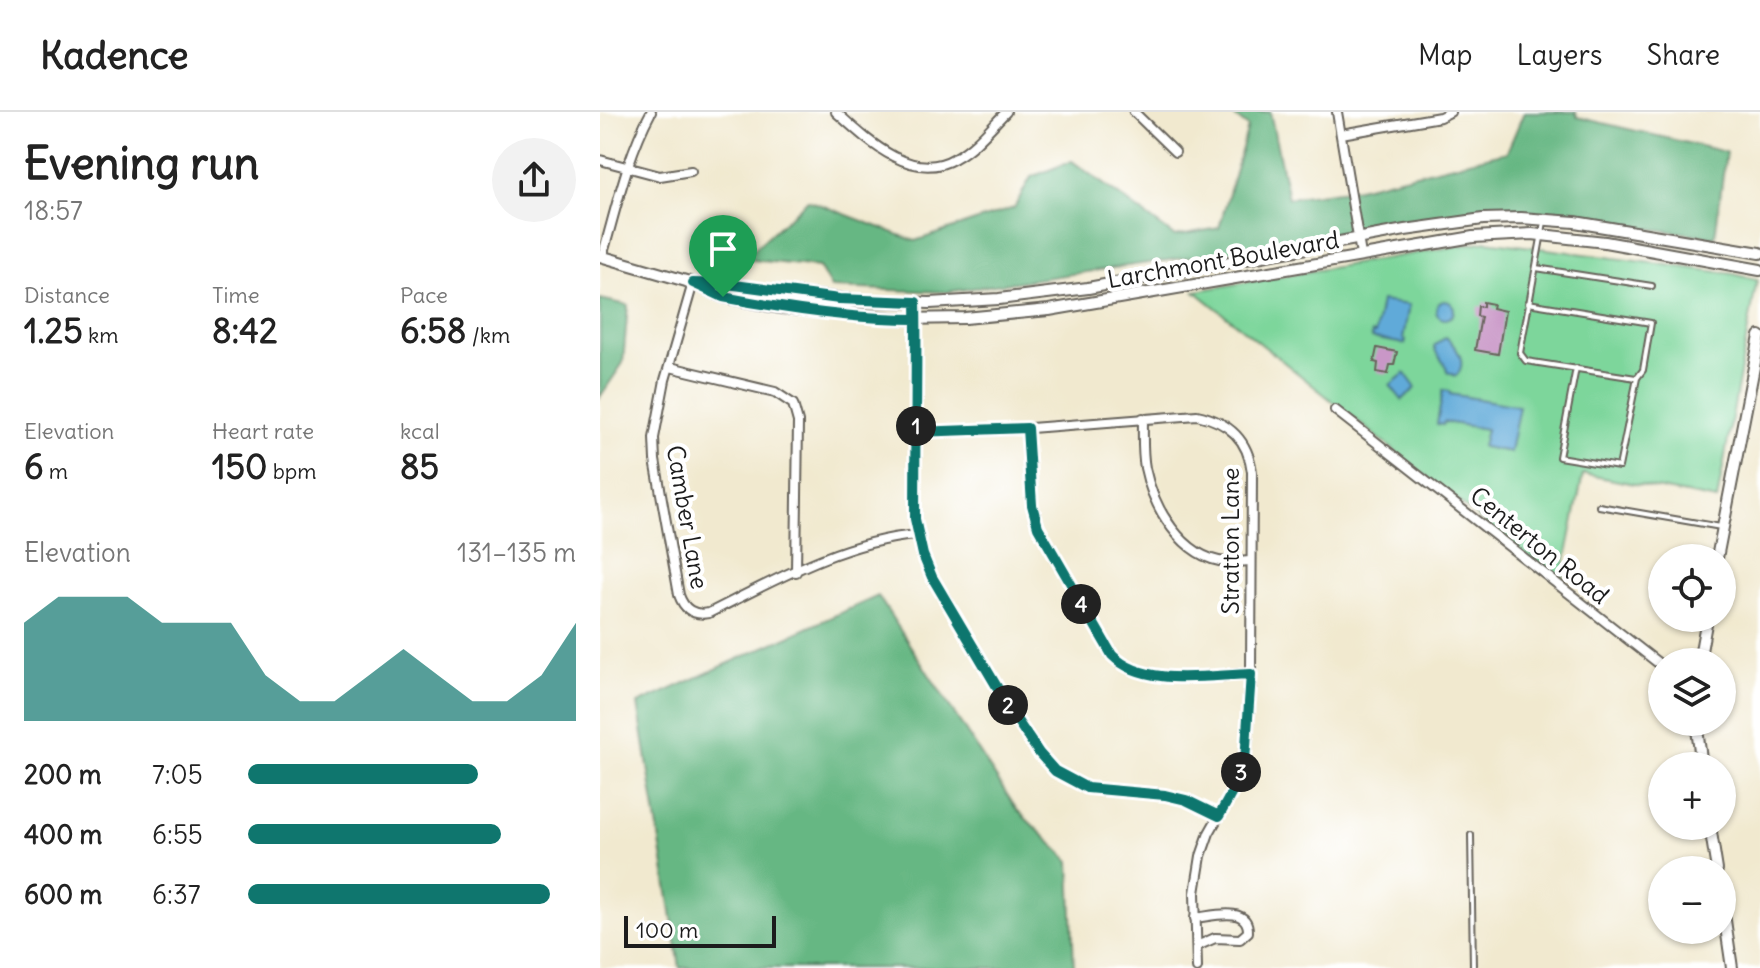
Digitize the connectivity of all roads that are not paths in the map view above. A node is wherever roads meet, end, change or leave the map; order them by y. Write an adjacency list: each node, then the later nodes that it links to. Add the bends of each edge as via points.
1 (651, 112): 10 (street)
2 (836, 112): 3 (street, via 886,152 910,164 933,166 953,160)
3 (1006, 112)
4 (1134, 112): 8 (street)
5 (1337, 112): 7 (street)
6 (1450, 112): 7 (street)
7 (1341, 134): 14 (street)
8 (1175, 152)
9 (600, 160): 10 (street)
10 (628, 169): 11 (street, via 660,176); 17 (street)
11 (691, 171)
12 (1544, 219): 13 (lane); 14 (street, Larchmont Boulevard, via 1454,222); 15 (street, Larchmont Boulevard)
13 (1542, 235): 16 (street, Larchmont Boulevard, via 1451,238); 18 (lane); 19 (street, Larchmont Boulevard)
14 (1359, 239): 16 (street); 22 (street, Larchmont Boulevard, via 1066,292)
15 (1760, 253)
16 (1361, 255): 24 (street, Larchmont Boulevard, via 1049,310)
17 (601, 257): 20 (street, Larchmont Boulevard)
18 (1536, 268): 21 (lane); 23 (lane)
19 (1760, 270)
20 (693, 283): 22 (street, Larchmont Boulevard); 24 (street, Larchmont Boulevard, via 723,297 780,308); 26 (street, Camber Lane)
21 (1652, 286)
22 (916, 302): 24 (street)
23 (1528, 303): 27 (lane, via 1520,353 1526,361); 28 (lane, via 1651,323)
24 (916, 319): 32 (street)
25 (1760, 336): 34 (street)
26 (670, 367): 38 (street, via 775,392 793,404 798,422); 38 (street, Camber Lane, via 656,414 653,449 682,603 694,613 709,613)
27 (1576, 368): 28 (lane); 28 (lane, via 1559,457 1619,467)
28 (1637, 378)
29 (1335, 410): 39 (street, Centerton Road)
30 (1143, 418): 31 (street, Stratton Lane); 37 (street, via 1149,484 1178,537 1209,558); 37 (street, Stratton Lane, via 1209,418 1240,437 1252,472)
31 (1027, 428): 32 (street, Stratton Lane); 40 (street, via 1038,527 1112,655 1126,667 1154,675)
32 (916, 432): 35 (street)
33 (1599, 506): 34 (lane)
34 (1723, 527): 36 (street)
35 (917, 535): 38 (street, Camber Lane, via 863,544); 41 (street, via 940,590 1016,719 1055,771 1087,788 1165,795)
36 (1720, 544)
37 (1251, 561): 40 (street, Stratton Lane)
38 (796, 572)
39 (1648, 655)
40 (1251, 674): 41 (street, Stratton Lane, via 1245,761)
41 (1219, 816): 43 (street, Stratton Lane, via 1201,856)
42 (1471, 835): 47 (lane)
43 (1195, 918): 45 (street, Stratton Lane); 45 (street, via 1236,914 1249,926 1240,939 1215,938)
44 (1728, 944): 48 (street)
45 (1197, 946): 46 (street, Stratton Lane)
46 (1197, 968)
47 (1473, 968)
48 (1732, 968)

